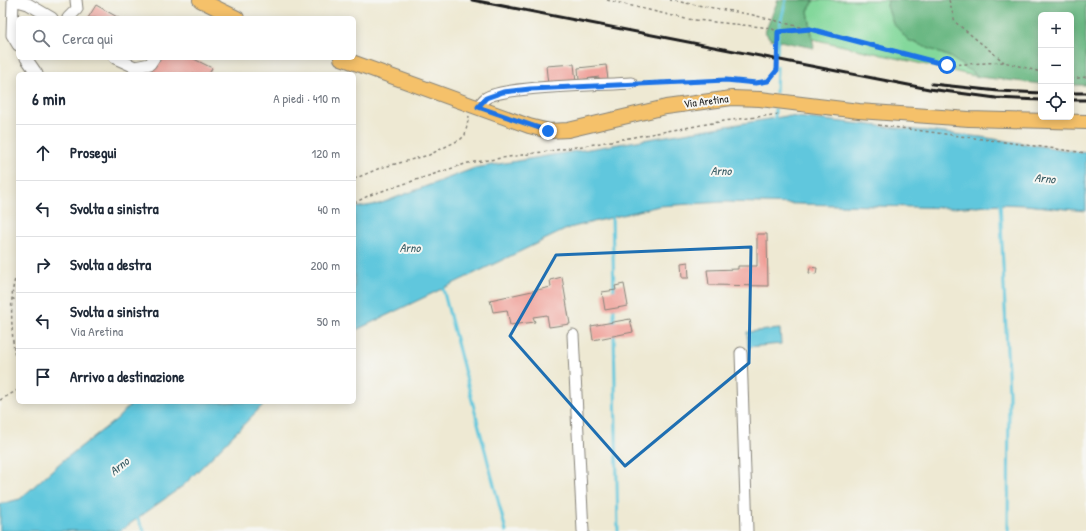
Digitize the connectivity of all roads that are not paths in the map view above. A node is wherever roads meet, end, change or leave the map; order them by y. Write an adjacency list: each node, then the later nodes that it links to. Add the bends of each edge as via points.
1 (13, 0): 4 (street); 8 (street, via 12,35)
2 (76, 0): 6 (street, via 77,9)
3 (200, 0): 7 (main road)
4 (30, 2): 5 (street)
5 (49, 16)
6 (70, 16)
7 (232, 16)
8 (16, 42)
9 (27, 60): 13 (street)
10 (119, 60): 11 (street, via 134,68 150,64)
11 (153, 60)
12 (347, 60): 15 (main road, Via Aretina)
13 (36, 72)
14 (631, 83): 15 (street, via 503,92 486,98)
15 (478, 107): 16 (main road, Via Aretina, via 548,131 568,130 666,107 732,98 969,120)
16 (1086, 122)
17 (573, 335): 19 (street)
18 (741, 353): 20 (street)
19 (584, 531)
20 (747, 531)

